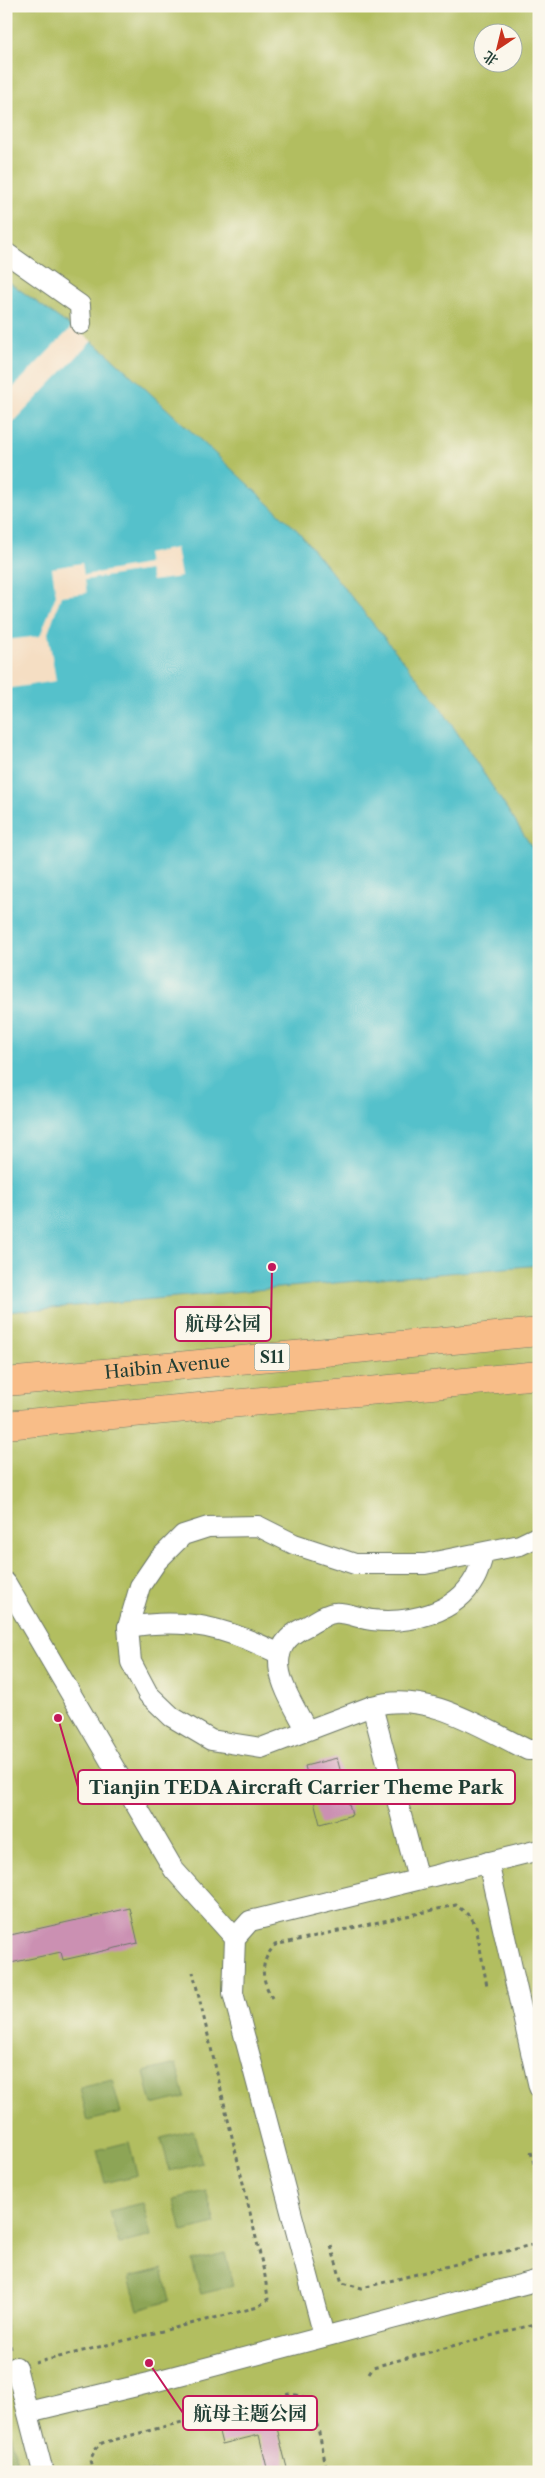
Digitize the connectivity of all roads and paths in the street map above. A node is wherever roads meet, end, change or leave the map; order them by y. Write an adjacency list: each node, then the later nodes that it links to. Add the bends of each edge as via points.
1 (6, 253): 2 (street, via 80,305)
2 (81, 324)
3 (539, 1332): 5 (highway, Haibin Avenue / S11)
4 (539, 1375): 6 (highway)
5 (6, 1382)
6 (6, 1425)
7 (539, 1536): 8 (street, via 520,1546)
8 (484, 1553): 10 (street, via 425,1564 355,1564 294,1544 258,1526 208,1527 183,1535 157,1561 140,1586); 11 (street, via 475,1578 449,1606 398,1622 335,1613 297,1630)
9 (6, 1583): 18 (street, via 174,1870)
10 (128, 1627): 11 (street, via 149,1623 206,1625 236,1634); 13 (street, via 131,1662 148,1694 172,1717 211,1740 261,1748)
11 (280, 1654): 13 (street, via 277,1663 282,1683)
12 (372, 1706): 13 (street); 14 (street, via 388,1701 407,1701 442,1708 528,1750); 17 (street)
13 (306, 1729)
14 (539, 1750)
15 (539, 1850): 16 (street)
16 (488, 1862): 17 (street); 22 (street)
17 (418, 1880): 18 (street, via 250,1921)
18 (235, 1938): 29 (street, via 232,1993)
19 (193, 1972): 30 (path, via 268,2299 258,2307)
20 (487, 1986): 21 (path, via 476,1926 471,1917 456,1905 275,1945 265,1958 262,1971 264,1984)
21 (272, 1998)
22 (539, 2087)
23 (532, 2152): 24 (path)
24 (539, 2183)
25 (539, 2242): 26 (path, via 362,2288 342,2283)
26 (331, 2246)
27 (539, 2280): 29 (street)
28 (539, 2323): 31 (path, via 373,2367)
29 (324, 2336): 32 (street)
30 (16, 2367): 32 (street)
31 (369, 2373)
32 (28, 2412): 33 (street)
33 (43, 2472)
34 (93, 2472): 35 (path, via 90,2460 102,2443 289,2394 307,2399 312,2409)
35 (327, 2472)

